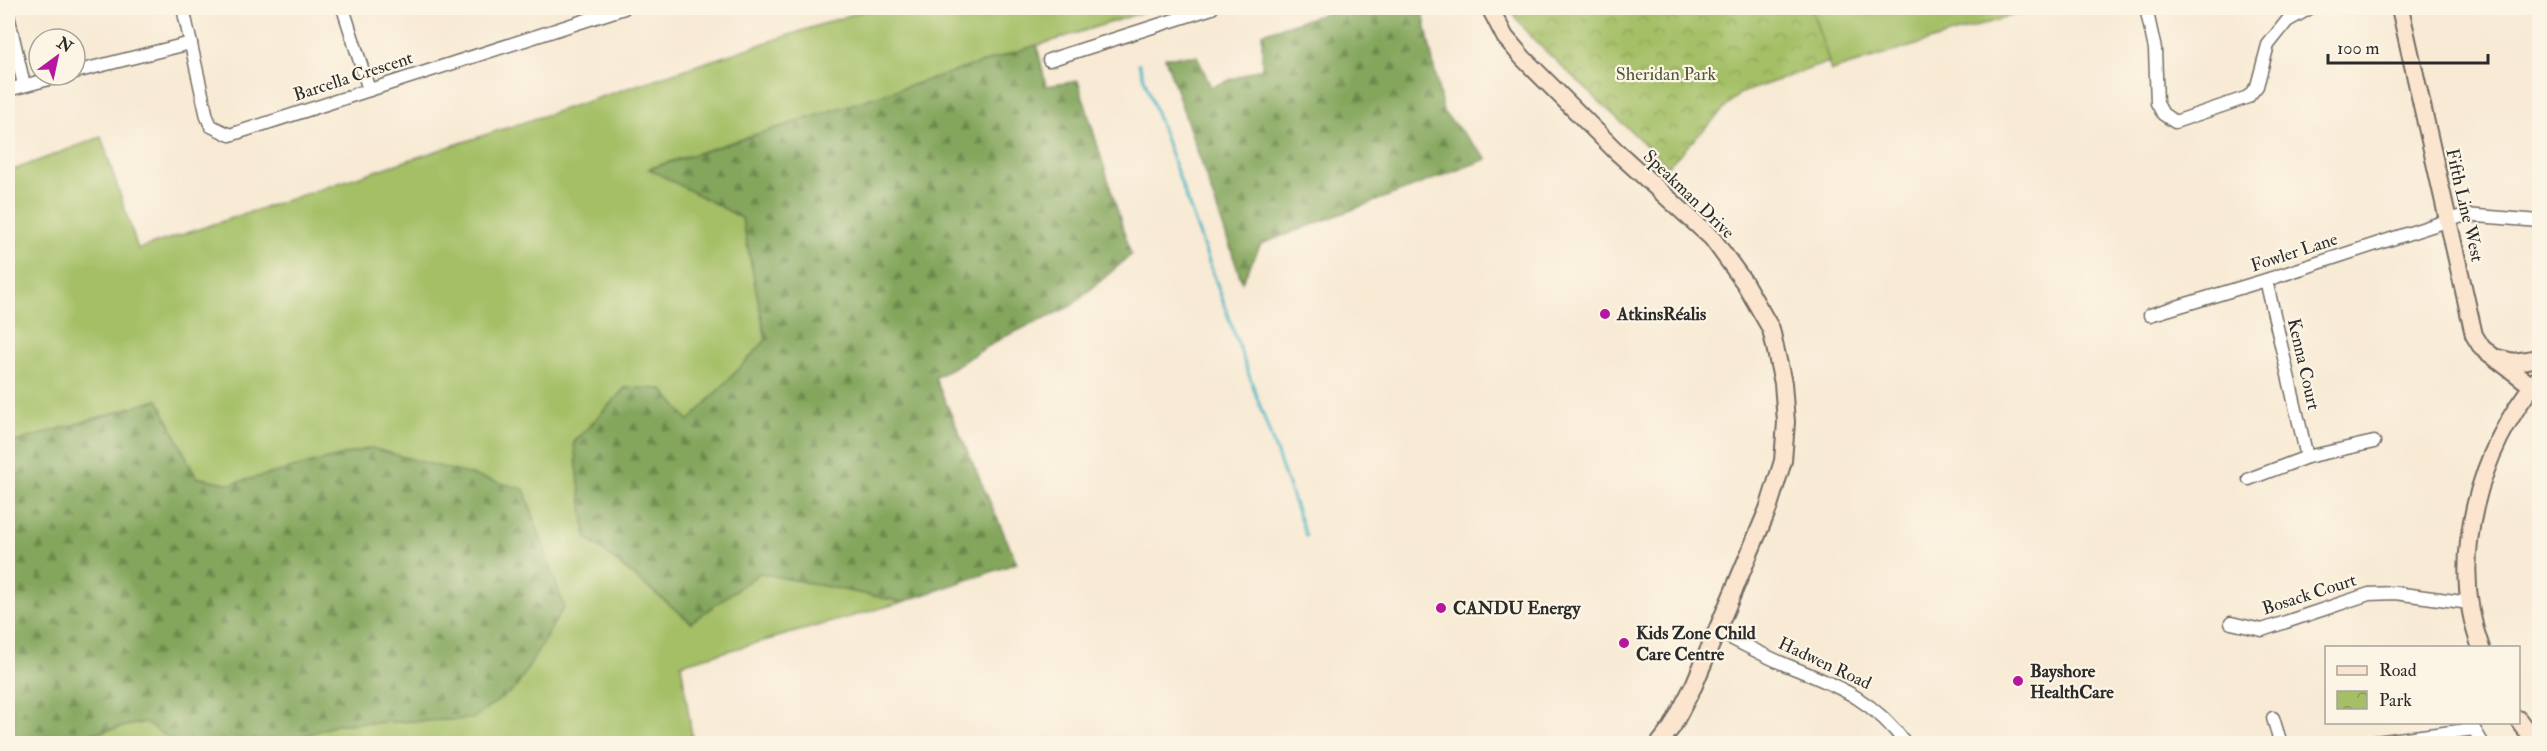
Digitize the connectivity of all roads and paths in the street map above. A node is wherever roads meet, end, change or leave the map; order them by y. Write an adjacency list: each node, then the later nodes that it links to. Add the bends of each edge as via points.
1 (183, 8): 10 (street, Barcella Crescent)
2 (343, 8): 16 (street)
3 (624, 8): 16 (street, Barcella Crescent)
4 (1212, 8): 11 (street)
5 (1490, 8): 29 (street, Speakman Drive, via 1505,37 1523,58 1616,151 1712,238 1771,329 1783,383 1783,460 1768,510)
6 (2146, 8): 7 (street, via 2156,56 2157,103 2163,114 2175,122 2248,98 2257,86 2268,45 2288,21)
7 (2310, 8)
8 (2400, 8): 17 (street, Fifth Line West)
9 (8, 15): 14 (street)
10 (191, 43): 12 (street); 16 (street, Barcella Crescent, via 207,117 211,126 230,135)
11 (1049, 60)
12 (87, 69)
13 (27, 84): 14 (street)
14 (24, 85): 15 (street)
15 (8, 90)
16 (369, 90)
17 (2449, 219): 18 (street, Fowler Lane, via 2465,215); 19 (street, Fowler Lane); 21 (street, Fifth Line West, via 2474,335)
18 (2540, 221)
19 (2266, 280): 20 (street, Fowler Lane); 25 (street, Kenna Court)
20 (2150, 315)
21 (2493, 357): 22 (street, via 2514,362); 23 (street, Fifth Line West)
22 (2540, 358)
23 (2536, 381): 27 (street, via 2485,470 2468,544)
24 (2374, 442): 25 (street)
25 (2307, 457): 26 (street)
26 (2248, 479)
27 (2469, 603): 28 (street, Bosack Court, via 2395,593 2369,594 2262,630); 30 (street)
28 (2231, 623)
29 (1717, 631): 33 (street, Speakman Drive, via 1694,685); 34 (street, Hadwen Road, via 1848,690 1877,710)
30 (2480, 646)
31 (2273, 718): 35 (street)
32 (2520, 722): 38 (street)
33 (1659, 744)
34 (1906, 744)
35 (2281, 744)
36 (2361, 744): 37 (street, via 2474,729)
37 (2483, 744)
38 (2536, 744)

